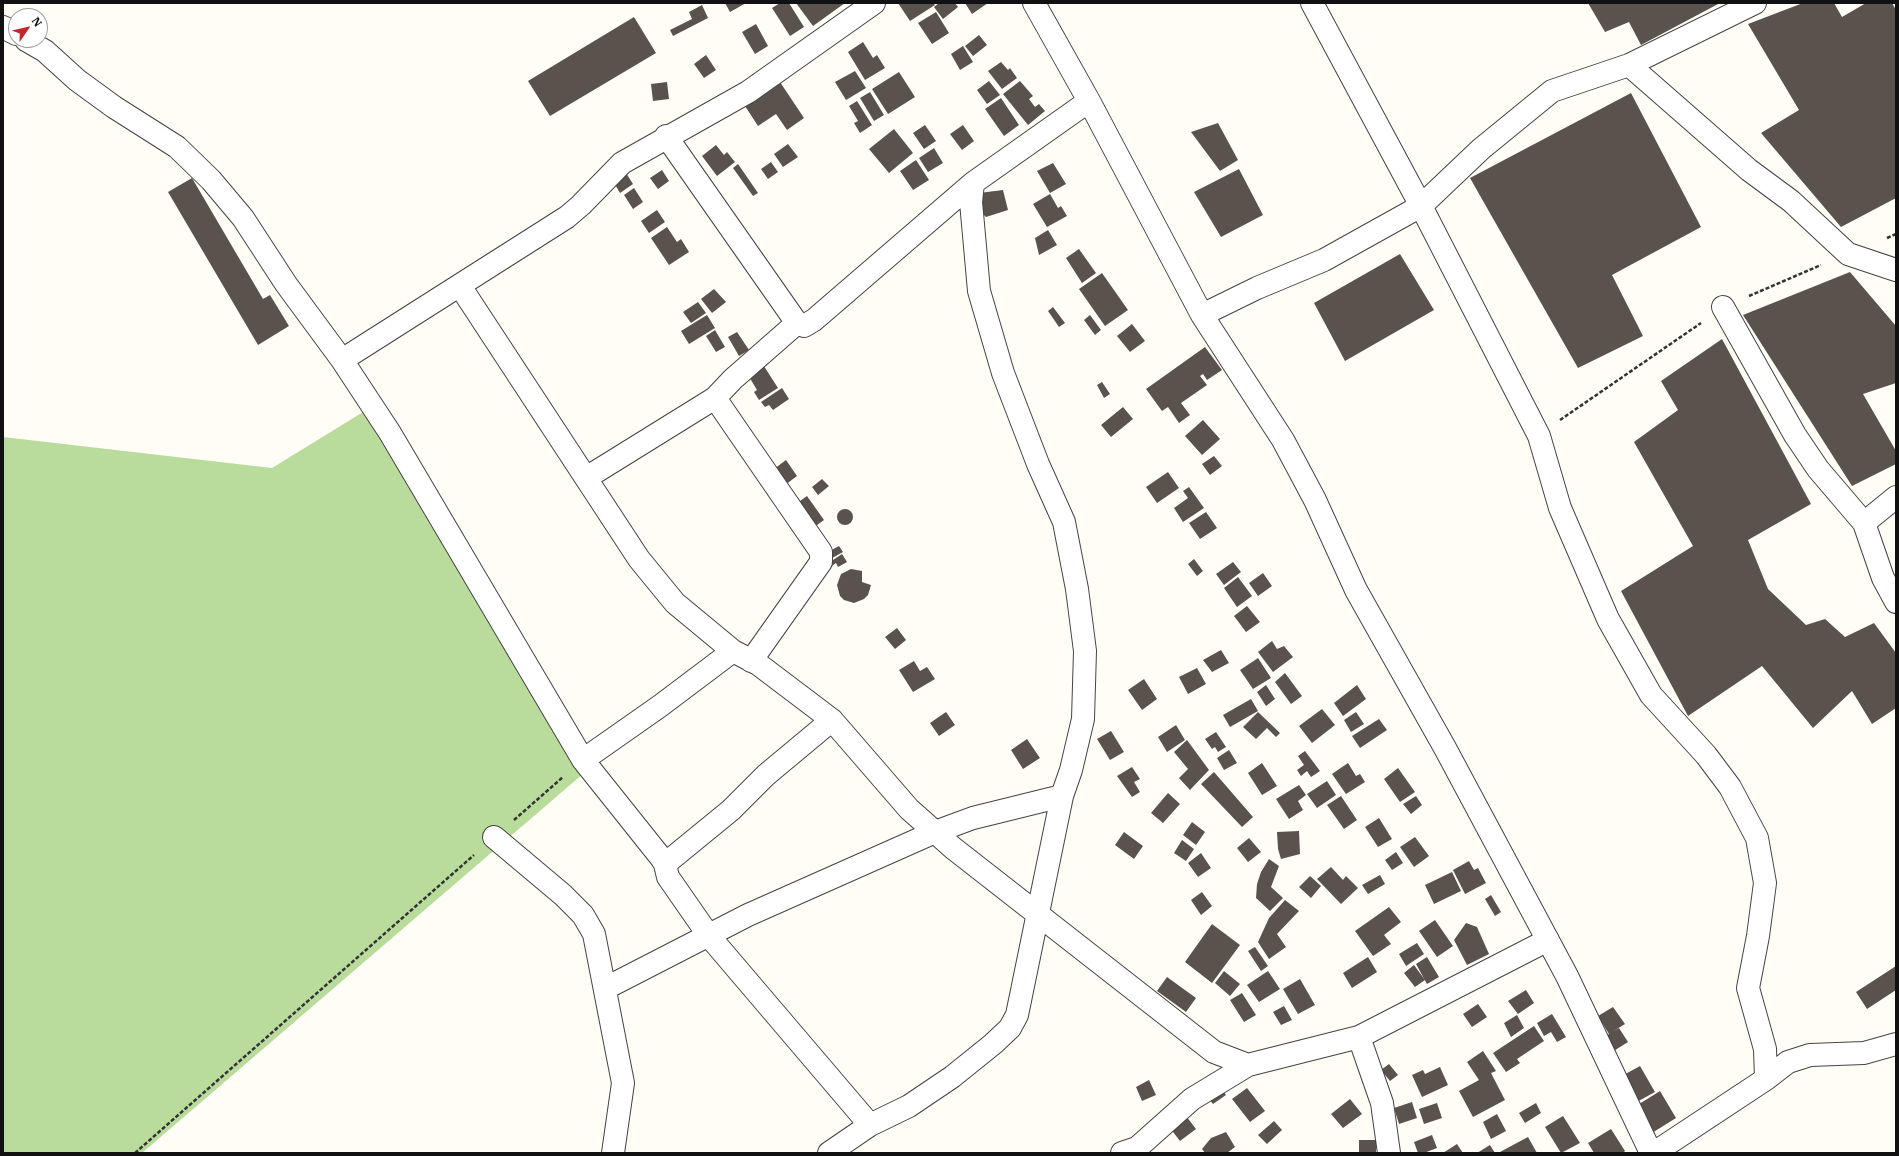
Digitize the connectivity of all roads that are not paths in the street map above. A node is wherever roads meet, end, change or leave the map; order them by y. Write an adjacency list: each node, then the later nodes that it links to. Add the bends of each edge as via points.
1 (874, 3): 8 (street, via 748,92)
2 (1034, 3): 7 (street)
3 (1312, 3): 10 (street)
4 (1755, 3): 6 (street)
5 (40, 48): 16 (street, via 114,107 176,147 211,180 243,218 286,284)
6 (1629, 66): 10 (street, via 1552,91 1481,149); 11 (street, via 1749,170 1791,201 1848,254)
7 (1089, 101): 9 (street); 14 (street)
8 (666, 136): 12 (street, via 622,163 567,217); 15 (street)
9 (973, 183): 15 (street, via 814,320 804,326); 25 (street, via 971,202 979,291 1003,373 1038,464 1064,522 1077,589 1085,651 1083,719)
10 (1421, 206): 14 (street, via 1324,260 1257,288); 36 (street, via 1539,436 1560,508 1608,619 1651,695 1730,787 1757,838 1765,883 1748,988 1765,1049)
11 (1896, 270)
12 (460, 286): 16 (street); 18 (street)
13 (1723, 307): 20 (street, via 1795,435 1818,470)
14 (1202, 315): 31 (street, via 1283,440 1315,500 1356,590 1445,748)
15 (797, 323): 17 (street)
16 (342, 360): 24 (street, via 390,433)
17 (715, 398): 18 (street); 22 (street, via 821,552 821,562)
18 (586, 478): 22 (street, via 639,559 675,603)
19 (1896, 497): 20 (street)
20 (1864, 523): 21 (street, via 1883,578)
21 (1896, 602)
22 (742, 656): 23 (street); 24 (street, via 660,706)
23 (832, 720): 26 (street, via 909,809); 28 (street)
24 (583, 760): 28 (street)
25 (1062, 796): 26 (street, via 973,818); 29 (street)
26 (935, 832): 29 (street); 30 (street, via 748,915)
27 (494, 837): 32 (street, via 583,915 594,934)
28 (666, 864): 30 (street, via 668,877)
29 (1037, 915): 35 (street, via 1100,961 1214,1052); 37 (street, via 1017,1015 1010,1028 952,1077 909,1106)
30 (709, 936): 32 (street); 37 (street)
31 (1548, 940): 33 (street); 42 (street, via 1581,1004)
32 (606, 988): 38 (street, via 623,1083)
33 (1359, 1038): 35 (street); 41 (street, via 1382,1103)
34 (1896, 1044): 36 (street, via 1864,1052 1810,1055 1788,1062)
35 (1248, 1065): 40 (street, via 1192,1099 1137,1148)
36 (1766, 1079): 43 (street)
37 (870, 1126): 39 (street)
38 (613, 1153)
39 (830, 1153)
40 (1122, 1153)
41 (1389, 1153)
42 (1650, 1153)
43 (1654, 1153)

